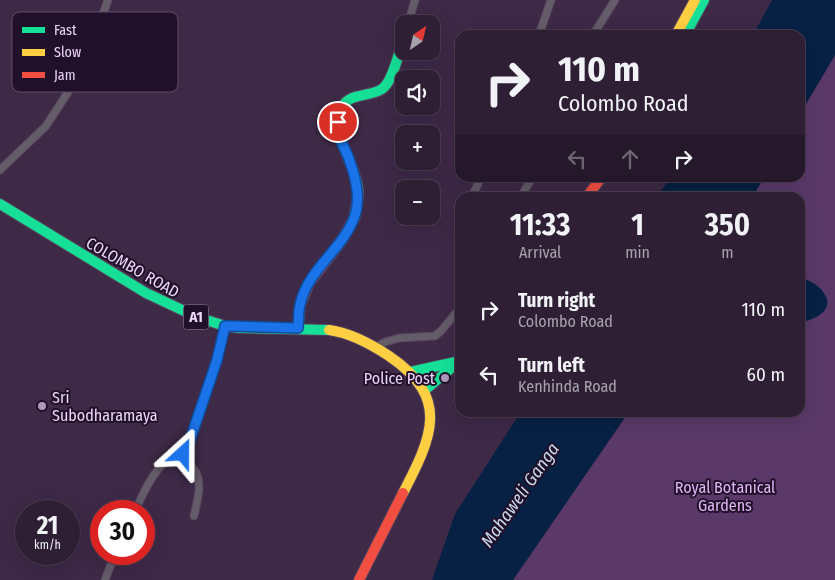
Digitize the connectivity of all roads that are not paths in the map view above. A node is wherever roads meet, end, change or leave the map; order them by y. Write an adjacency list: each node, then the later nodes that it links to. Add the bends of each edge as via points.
1 (108, 0): 7 (street)
2 (416, 0): 8 (street)
3 (551, 0): 9 (street)
4 (615, 0): 10 (street)
5 (695, 0): 11 (main road)
6 (704, 0): 12 (main road)
7 (104, 12)
8 (411, 15)
9 (541, 30)
10 (595, 30)
11 (679, 30)
12 (688, 30)
13 (396, 60): 19 (main road, via 382,90 354,96 340,112 338,134 351,162 358,190 355,217 340,244 309,283 300,305)
14 (68, 92): 15 (street, via 46,126)
15 (0, 170)
16 (0, 204): 18 (main road, COLOMBO ROAD / A1, via 166,304)
17 (455, 314): 20 (street, via 435,336 399,338)
18 (225, 326): 19 (main road, COLOMBO ROAD / A1); 25 (street, via 187,449)
19 (298, 328): 20 (main road, COLOMBO ROAD / A1, via 342,333)
20 (376, 347): 23 (main road, COLOMBO ROAD / A1)
21 (455, 362): 23 (main road)
22 (455, 365): 24 (main road)
23 (410, 372): 24 (main road, COLOMBO ROAD / A1)
24 (424, 390): 30 (main road, COLOMBO ROAD / A1, via 430,412 427,436 411,477)
25 (177, 456): 26 (street, via 160,468); 27 (street, via 198,476 199,492)
26 (140, 500)
27 (194, 516)
28 (111, 565): 29 (street)
29 (105, 580)
30 (359, 580)

